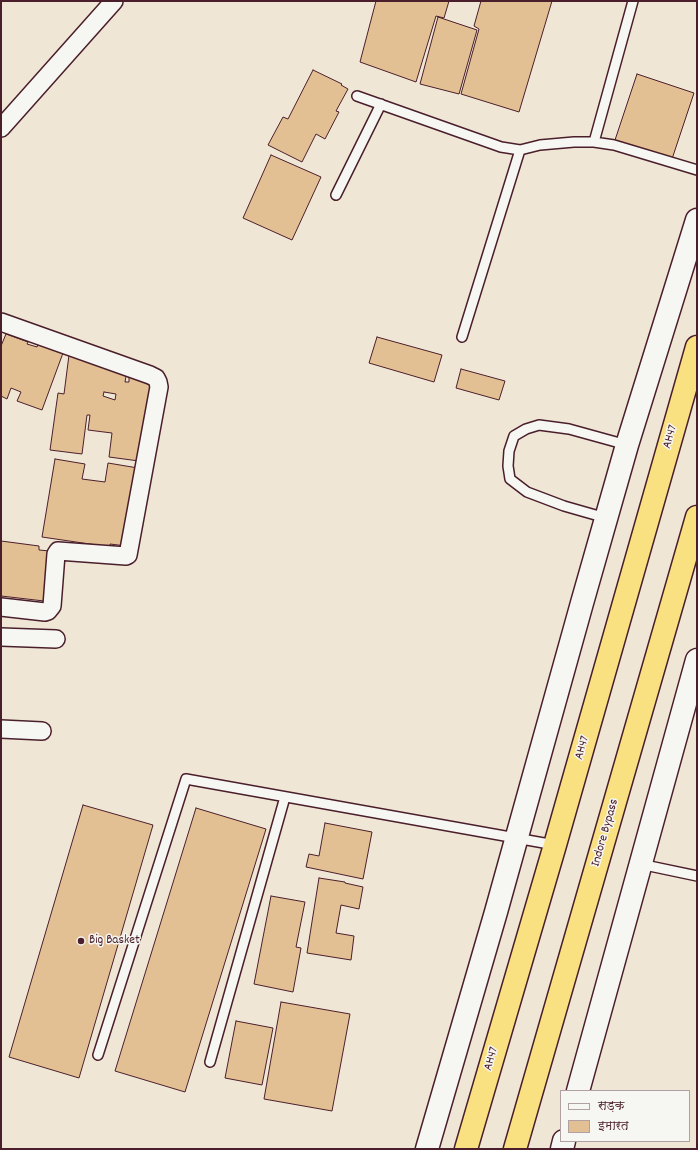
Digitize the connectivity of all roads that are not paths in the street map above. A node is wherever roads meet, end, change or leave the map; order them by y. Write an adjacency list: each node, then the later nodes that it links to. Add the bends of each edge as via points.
1 (114, 1): 5 (street)
2 (633, 1): 6 (lane)
3 (357, 96): 4 (lane)
4 (381, 104): 7 (lane, via 501,147); 9 (lane)
5 (1, 128)
6 (594, 142): 7 (lane, via 540,145); 8 (lane, via 614,145)
7 (520, 150): 12 (lane)
8 (697, 170)
9 (336, 195)
10 (697, 220): 14 (street)
11 (1, 322): 17 (street, via 150,374 156,378 159,387 128,555 58,551 52,606 48,611)
12 (462, 337)
13 (697, 347): 25 (highway, AH47)
14 (627, 445): 16 (street); 16 (lane, via 569,429 539,426 526,429 514,436 509,451 510,479 527,492)
15 (697, 517): 33 (highway, Indore Bypass)
16 (606, 518): 24 (street)
17 (1, 607)
18 (1, 637): 19 (street)
19 (56, 639)
20 (697, 660): 26 (street)
21 (1, 729): 22 (street)
22 (42, 731)
23 (285, 797): 24 (lane); 28 (lane, via 186,779); 29 (lane)
24 (516, 838): 25 (lane); 31 (street)
25 (555, 845): 32 (highway, AH47)
26 (640, 864): 27 (lane); 30 (street)
27 (697, 876)
28 (98, 1055)
29 (210, 1062)
30 (578, 1090)
31 (427, 1149)
32 (466, 1149)
33 (515, 1149)

